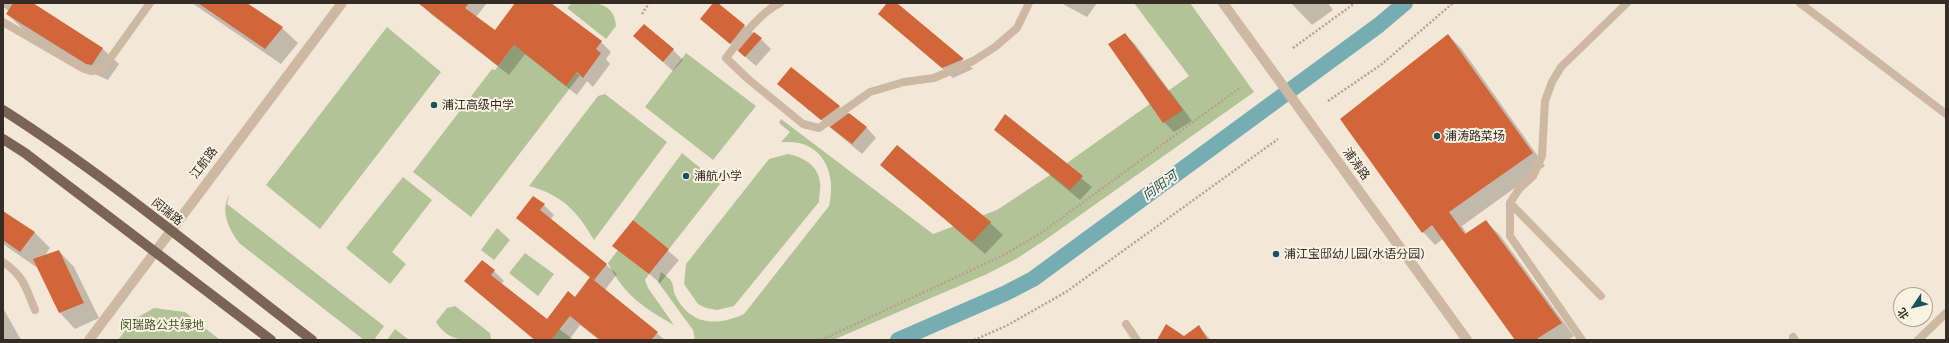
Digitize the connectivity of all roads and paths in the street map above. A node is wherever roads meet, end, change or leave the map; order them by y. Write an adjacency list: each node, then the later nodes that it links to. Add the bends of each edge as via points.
1 (150, 3): 12 (lane, via 102,70 91,72)
2 (342, 3): 21 (street, 江航路)
3 (649, 3): 11 (path)
4 (780, 3): 5 (lane, via 773,6 746,33 726,58 803,124 819,128 870,92 904,82 934,78 973,61 1017,28)
5 (1030, 3)
6 (1223, 3): 35 (street, 浦涛路)
7 (1355, 3): 13 (path)
8 (1453, 3): 15 (path, via 1382,64)
9 (1627, 3): 20 (lane, via 1561,67 1552,82 1545,101 1542,156 1533,176 1519,189)
10 (1800, 3): 17 (lane)
11 (642, 14)
12 (3, 22)
13 (1293, 48)
14 (1241, 88): 32 (path, via 1004,256)
15 (1328, 101)
16 (3, 110): 21 (main road, 闵瑞路, via 41,134)
17 (1946, 114)
18 (3, 139): 22 (main road)
19 (1278, 139): 33 (path, via 1066,292 1006,326)
20 (1510, 203): 24 (lane); 28 (lane, via 1510,236)
21 (170, 230): 22 (street, 江航路); 31 (main road, 闵瑞路)
22 (156, 252): 29 (street, 江航路); 30 (main road)
23 (3, 262): 25 (lane, via 16,271 23,281)
24 (1601, 296)
25 (35, 310)
26 (1946, 314): 36 (lane)
27 (1126, 324): 34 (lane)
28 (1580, 339)
29 (89, 340)
30 (271, 340)
31 (312, 340)
32 (821, 340)
33 (974, 340)
34 (1137, 340)
35 (1467, 340)
36 (1918, 340)

